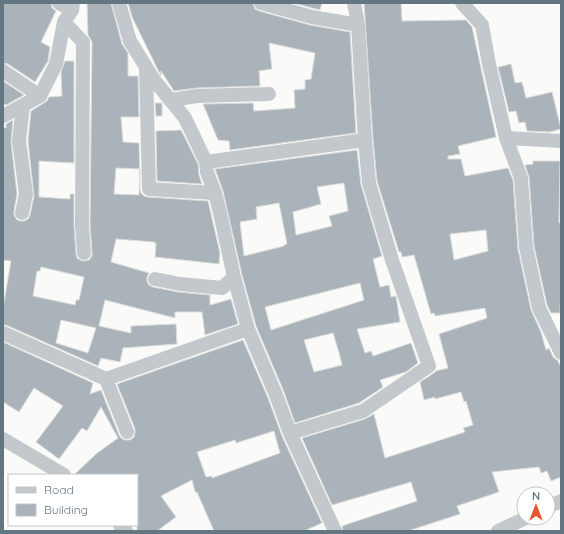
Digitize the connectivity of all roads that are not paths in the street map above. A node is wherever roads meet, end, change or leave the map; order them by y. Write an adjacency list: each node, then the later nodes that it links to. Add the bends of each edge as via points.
1 (59, 3): 6 (street)
2 (119, 3): 8 (street, via 130,41)
3 (261, 3): 7 (street, via 312,17)
4 (354, 3): 7 (street)
5 (462, 3): 15 (street, via 482,25)
6 (70, 12): 11 (street, via 56,64); 21 (street, via 82,42)
7 (358, 25): 16 (street)
8 (146, 66): 12 (street); 19 (street, via 149,189)
9 (3, 71): 11 (street)
10 (269, 94): 12 (street, via 197,96)
11 (40, 96): 13 (street)
12 (171, 100): 18 (street, via 185,118)
13 (23, 105): 14 (street); 20 (street, via 19,141 26,194)
14 (3, 116)
15 (506, 138): 17 (street); 26 (street, via 521,178 526,247 539,308)
16 (365, 140): 18 (street); 29 (street, via 369,183 392,260 429,366 363,411)
17 (561, 141)
18 (206, 162): 19 (street)
19 (214, 193): 22 (street)
20 (22, 213)
21 (84, 253)
22 (234, 278): 23 (street, via 222,288); 24 (street)
23 (155, 279)
24 (248, 329): 27 (street); 29 (street)
25 (3, 333): 27 (street)
26 (561, 353)
27 (106, 379): 28 (street)
28 (127, 432)
29 (290, 433): 33 (street)
30 (3, 439): 31 (street)
31 (62, 474)
32 (516, 523): 34 (street)
33 (330, 529)
34 (498, 531)

